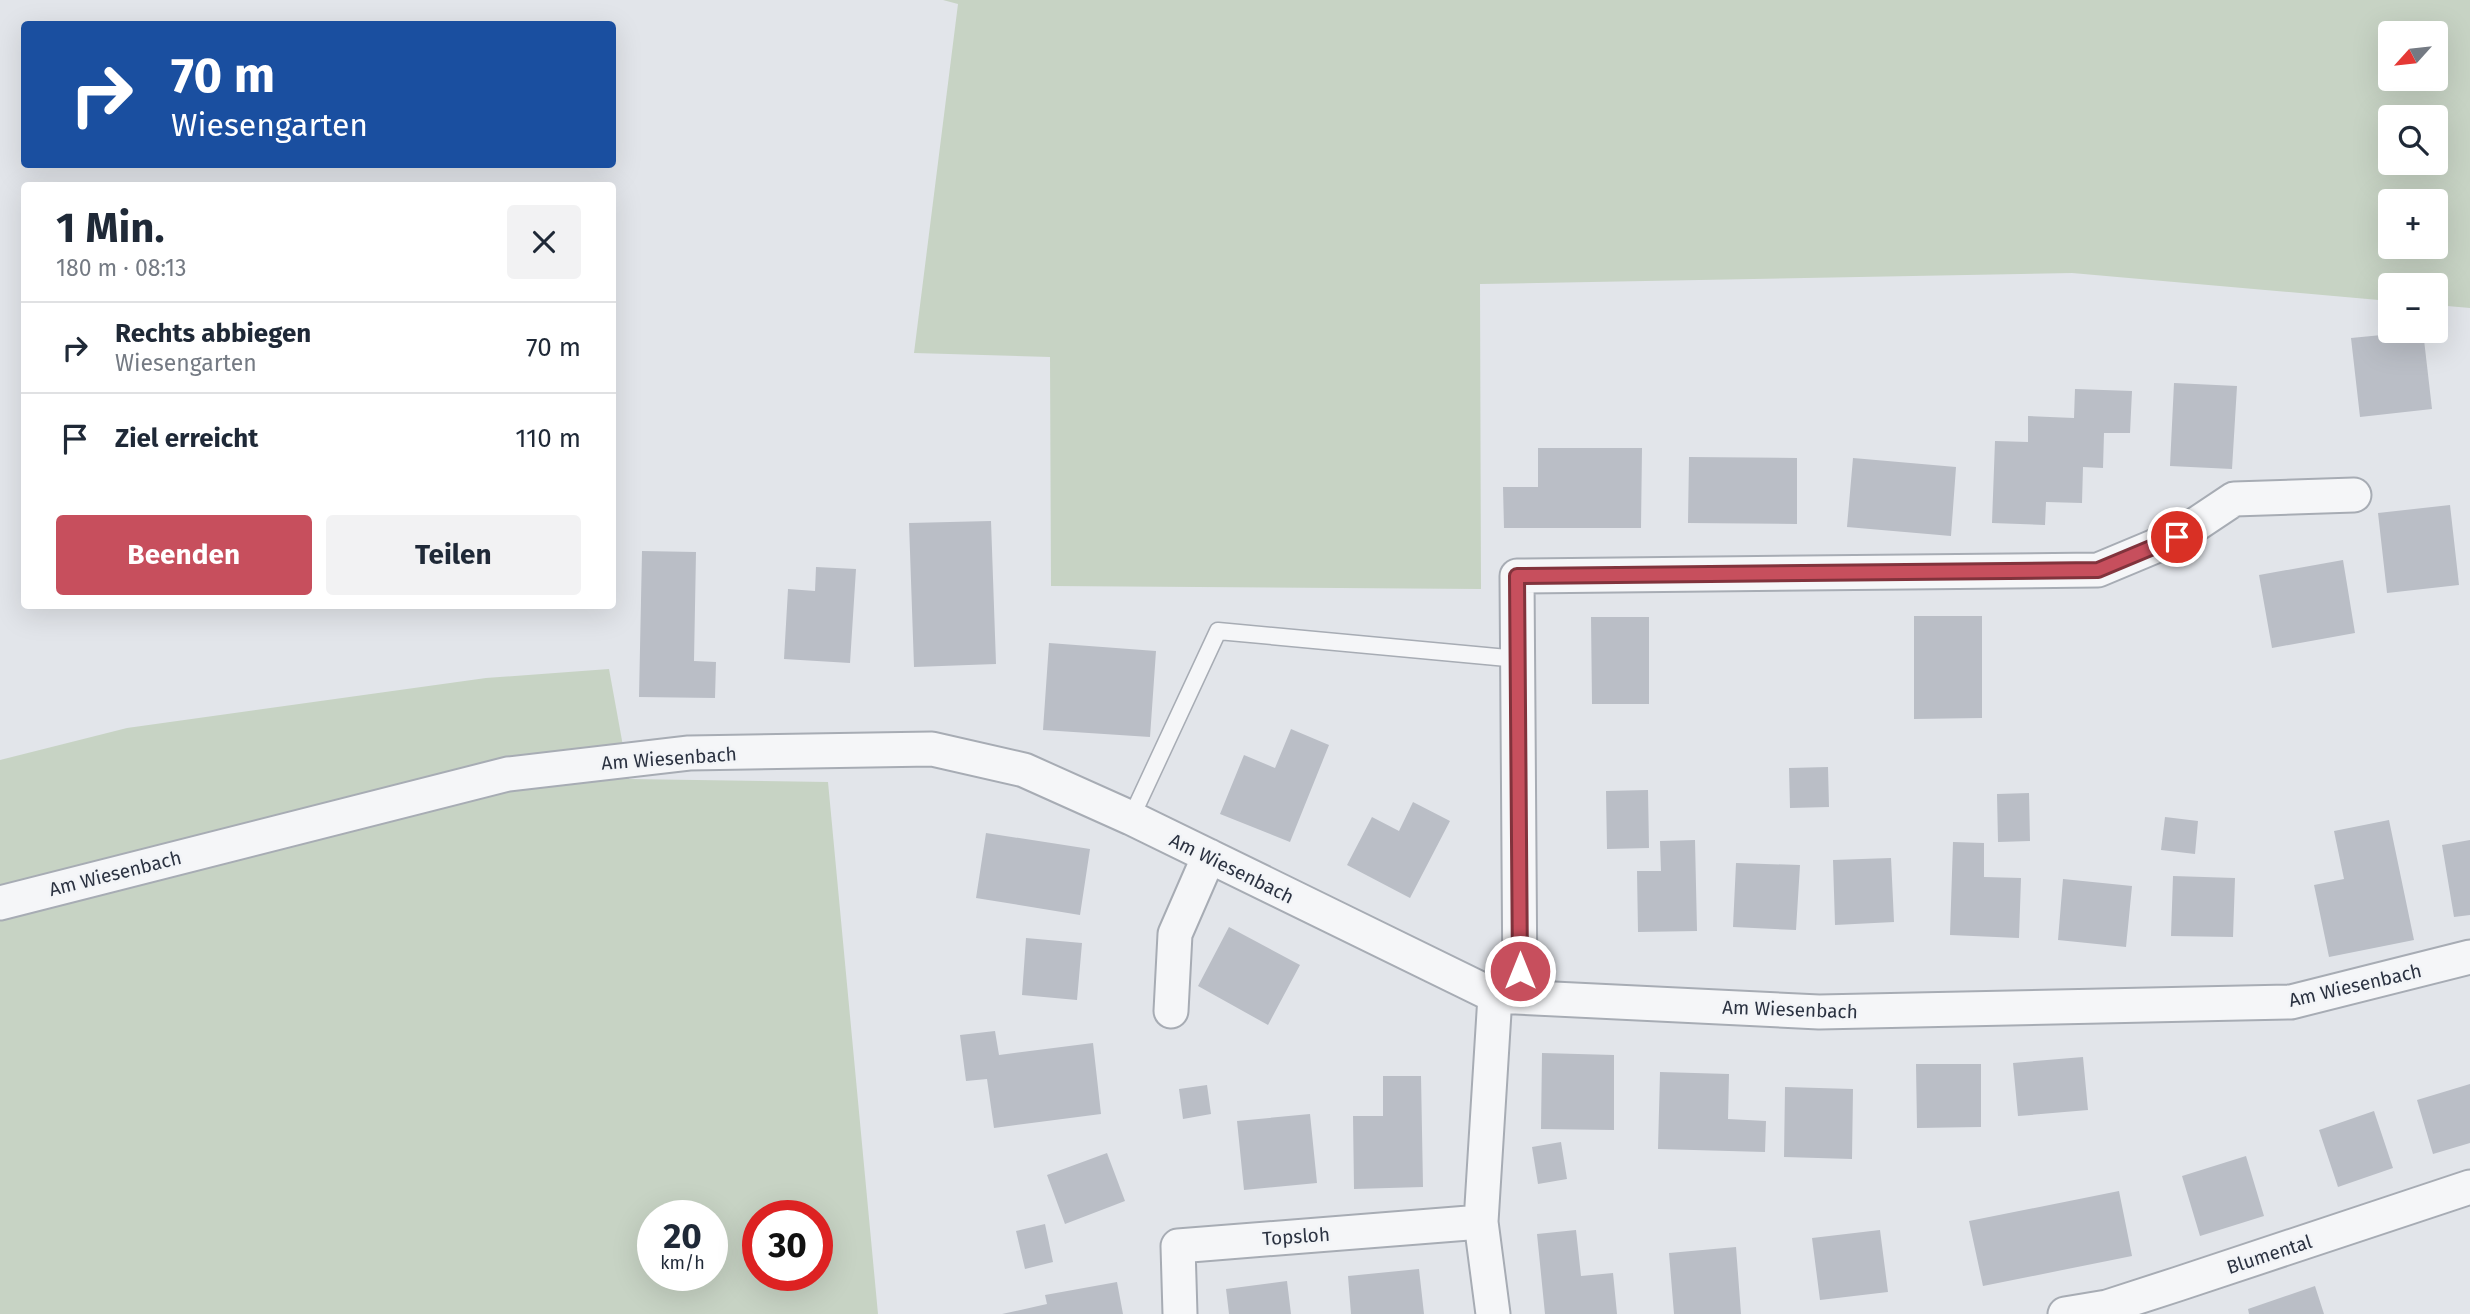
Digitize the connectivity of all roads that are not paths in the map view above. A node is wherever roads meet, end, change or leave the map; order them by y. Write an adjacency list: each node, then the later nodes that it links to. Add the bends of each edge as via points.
1 (2354, 495): 2 (street, via 2234,499 2177,537 2098,570 1517,576)
2 (1518, 659): 3 (lane, via 1218,631); 7 (street)
3 (1131, 818): 4 (street, Am Wiesenbach); 5 (street, Am Wiesenbach, via 1024,770 932,749 689,753 508,774)
4 (1209, 856): 7 (street, Am Wiesenbach); 8 (street, via 1175,934)
5 (0, 903)
6 (2470, 957): 7 (street, Am Wiesenbach, via 2291,1002 1819,1012)
7 (1507, 997): 10 (street)
8 (1171, 1010)
9 (2470, 1186): 13 (street, Blumental, via 2155,1292)
10 (1481, 1222): 11 (street, Topsloh, via 1178,1246); 12 (street)
11 (1180, 1314)
12 (1493, 1314)
13 (2065, 1314)

